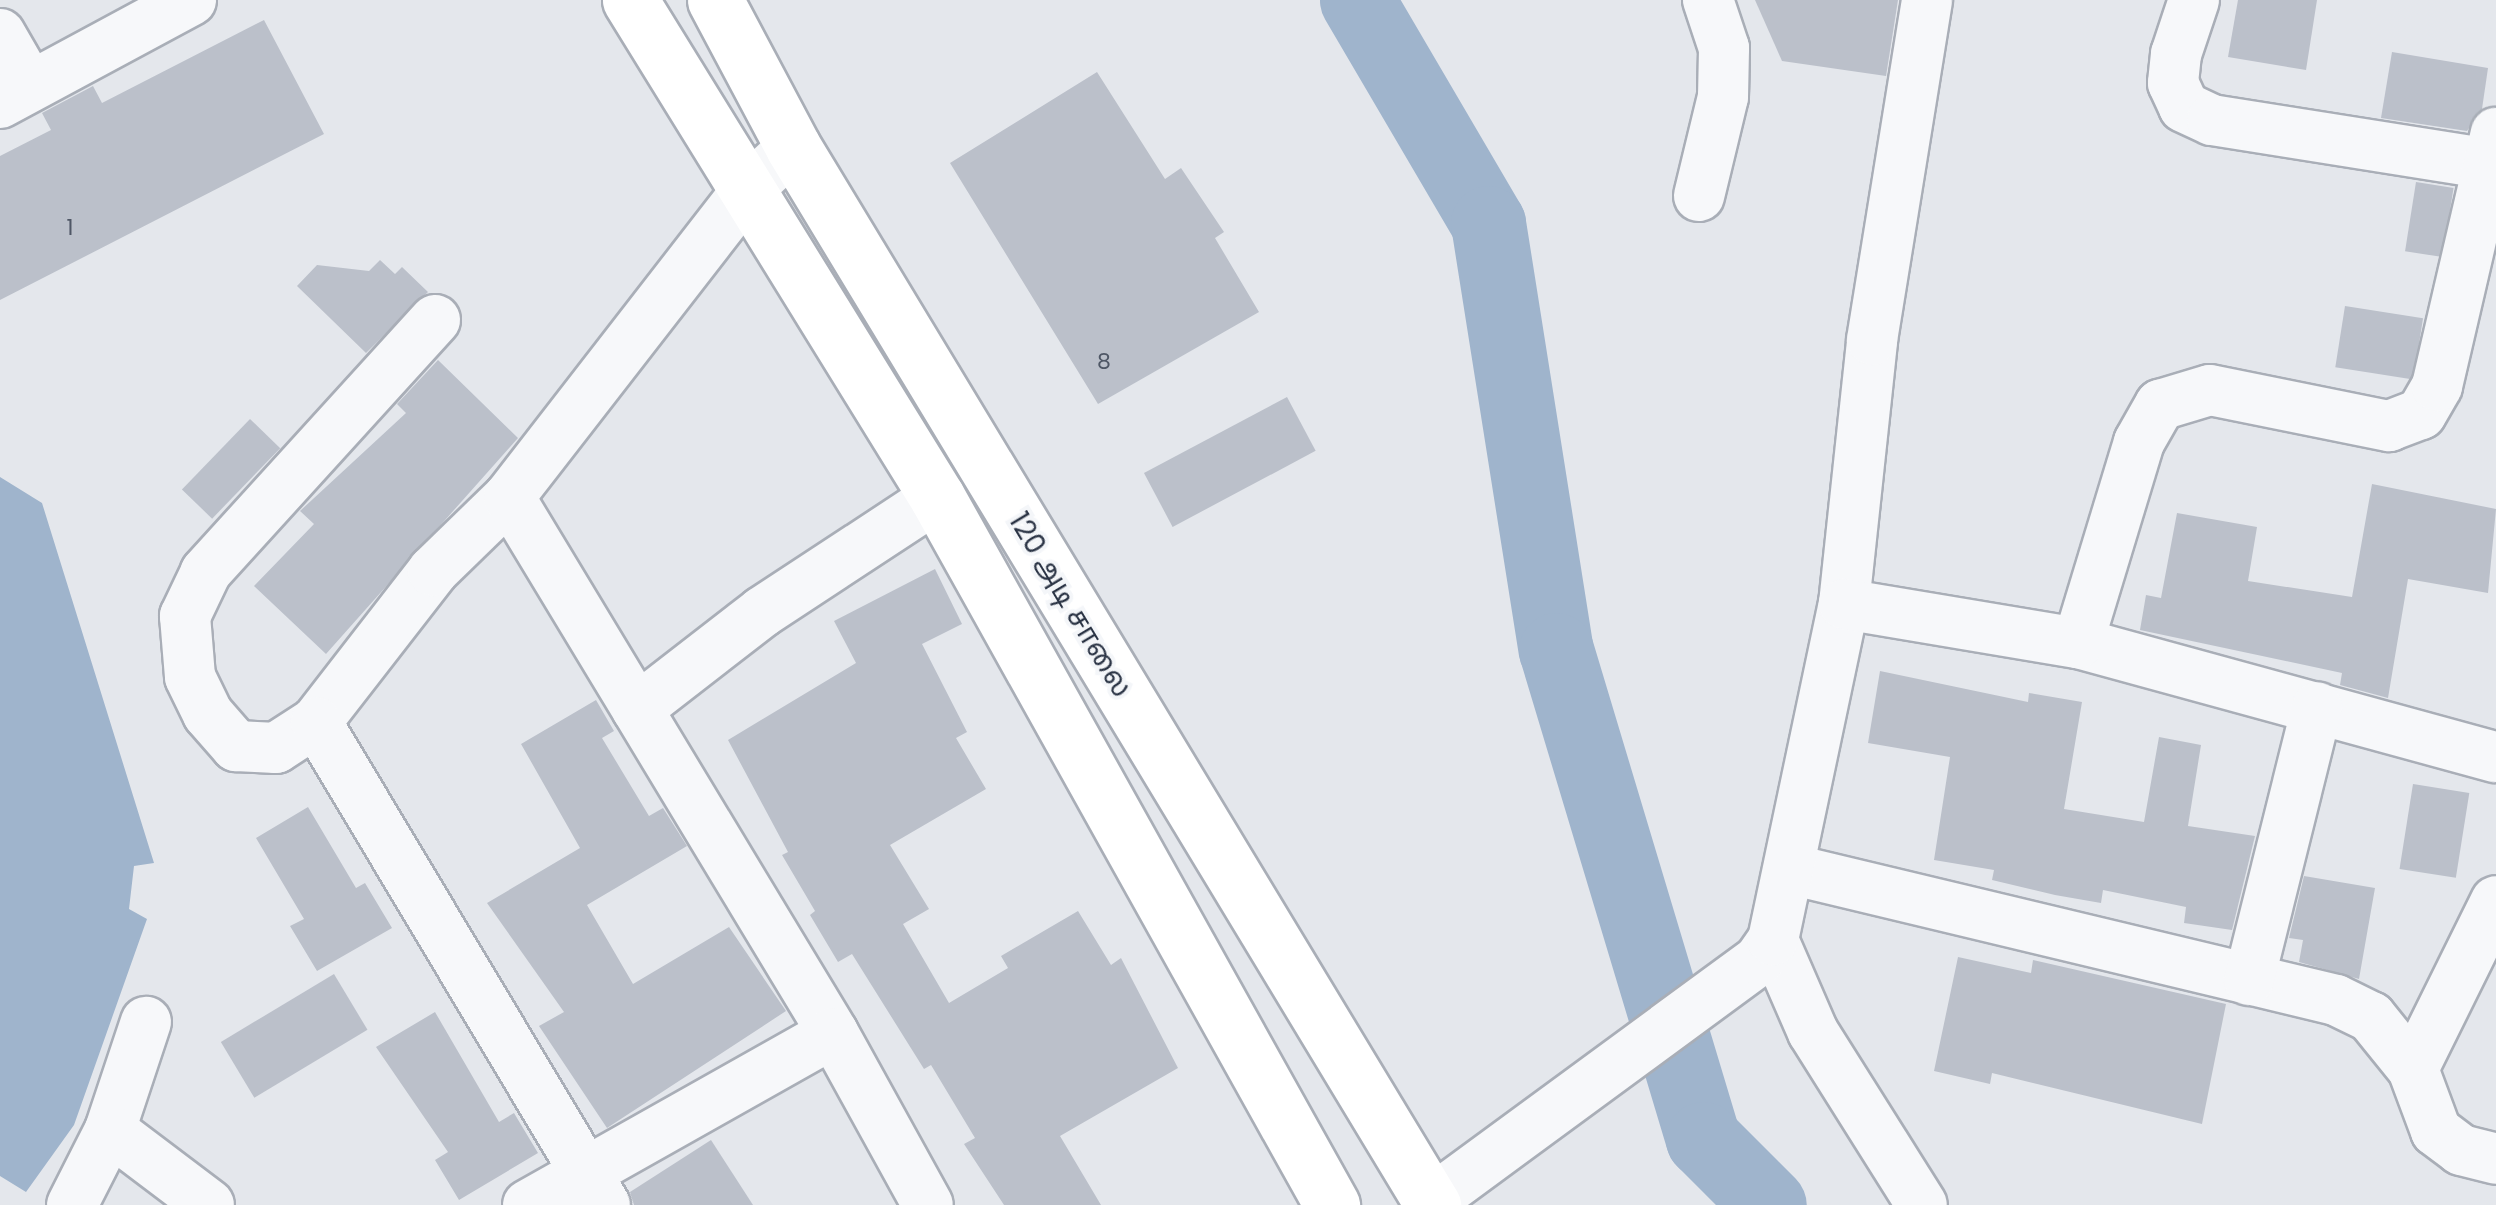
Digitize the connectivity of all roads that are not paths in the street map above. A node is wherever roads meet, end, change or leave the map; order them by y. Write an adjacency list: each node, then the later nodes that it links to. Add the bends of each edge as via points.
1 (191, 0): 8 (street)
2 (630, 0): 11 (main road)
3 (715, 0): 9 (main road, 120 அடி சாலை)
4 (1708, 0): 12 (street, via 1724,48 1723,97)
5 (1927, 0): 16 (street, via 1872,340)
6 (2194, 0): 10 (street, via 2173,83 2184,107 2212,120)
7 (0, 34): 8 (street)
8 (15, 95)
9 (793, 147): 11 (street); 32 (main road, 120 அடி சாலை)
10 (2492, 148): 17 (street, via 2437,386 2422,414 2389,426 2210,390 2160,405 2139,442)
11 (748, 190): 14 (street); 15 (main road)
12 (1699, 196)
13 (436, 320): 20 (street, via 206,572 185,616 190,676 236,746 276,748)
14 (509, 497): 19 (street); 20 (street, via 433,572)
15 (937, 497): 19 (street, via 762,612); 37 (main road)
16 (1844, 604): 17 (street); 22 (street)
17 (2078, 643): 18 (street)
18 (2317, 706): 21 (street); 25 (street)
19 (637, 709): 27 (street)
20 (316, 722): 31 (street)
21 (2496, 756)
22 (1790, 869): 24 (street); 25 (street)
23 (2496, 901): 28 (street)
24 (1766, 950): 32 (street); 38 (street)
25 (2249, 980): 28 (street, via 2371,1017)
26 (146, 1022): 29 (street)
27 (833, 1034): 31 (street); 36 (street)
28 (2413, 1069): 30 (street, via 2436,1131 2462,1150)
29 (110, 1130): 33 (street); 34 (street)
30 (2496, 1159)
31 (595, 1191): 35 (street)
32 (1432, 1203)
33 (72, 1205)
34 (209, 1205)
35 (528, 1205)
36 (928, 1205)
37 (1332, 1205)
38 (1922, 1205)

